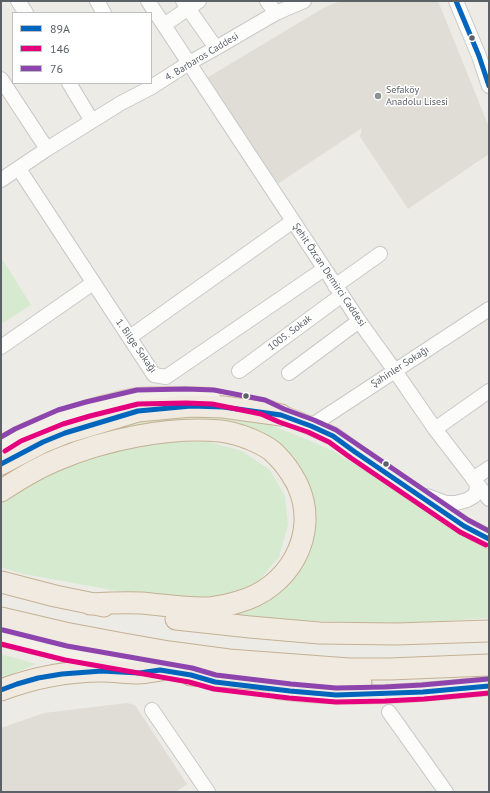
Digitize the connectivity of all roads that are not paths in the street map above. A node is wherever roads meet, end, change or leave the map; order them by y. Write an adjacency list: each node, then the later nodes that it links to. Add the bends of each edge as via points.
1 (18, 1): 8 (street)
2 (97, 1): 9 (street)
3 (148, 1): 11 (street, Şehit Özcan Demirci Caddesi)
4 (267, 1): 10 (street)
5 (304, 1): 10 (street, 4. Barbaros Caddesi)
6 (456, 1): 17 (street)
7 (190, 3): 11 (street); 12 (street)
8 (25, 12)
9 (103, 12)
10 (276, 13): 12 (street, 4. Barbaros Caddesi)
11 (164, 25): 13 (street, Şehit Özcan Demirci Caddesi)
12 (216, 48): 13 (street, 4. Barbaros Caddesi)
13 (189, 63): 16 (street, 4. Barbaros Caddesi); 22 (street, Şehit Özcan Demirci Caddesi)
14 (1, 79): 19 (street)
15 (70, 84): 18 (street)
16 (149, 86): 18 (street, 4. Barbaros Caddesi)
17 (489, 86)
18 (92, 120): 19 (street, 4. Barbaros Caddesi)
19 (46, 149): 20 (street, 4. Barbaros Caddesi)
20 (19, 169): 21 (street, 4. Barbaros Caddesi); 25 (street, 1. Bilge Sokağı)
21 (1, 180)
22 (293, 221): 24 (street, Şehit Özcan Demirci Caddesi); 29 (street)
23 (380, 254): 26 (street, 1005. Sokak)
24 (324, 269): 26 (street, Şehit Özcan Demirci Caddesi); 29 (street, 1. Bilge Sokağı, via 166,377 154,375)
25 (93, 283): 29 (street, 1. Bilge Sokağı); 30 (street)
26 (338, 290): 28 (street, Şehit Özcan Demirci Caddesi); 31 (street, 1005. Sokak)
27 (489, 309): 32 (street, Şahinler Sokağı)
28 (359, 321): 32 (street, Şehit Özcan Demirci Caddesi); 33 (street)
29 (130, 337)
30 (1, 347)
31 (239, 371)
32 (395, 371): 36 (street, Şahinler Sokağı); 37 (street, Şehit Özcan Demirci Caddesi)
33 (289, 373)
34 (489, 391): 37 (street)
35 (281, 415): 36 (main road); 38 (main road, via 263,407 213,397 137,397 62,417); 39 (highway, via 223,407 191,406 138,411 64,433)
36 (311, 426): 43 (main road, via 333,436)
37 (435, 429): 41 (street, Şehit Özcan Demirci Caddesi)
38 (1, 445)
39 (1, 464)
40 (489, 468): 41 (street)
41 (475, 480): 43 (street, via 477,490 474,496 456,503 446,503); 44 (street, Şehit Özcan Demirci Caddesi)
42 (1, 491): 47 (highway, via 40,469 82,450 161,432 221,431 241,436 272,450 288,468 298,486 303,503 303,535 294,561 285,573 264,591 239,602 211,608 139,603)
43 (414, 492): 45 (main road, via 464,526)
44 (489, 499)
45 (489, 539)
46 (1, 582): 47 (highway)
47 (90, 604): 49 (highway, via 187,620 311,632 396,634)
48 (1, 618): 51 (highway, via 118,643 236,661 349,669)
49 (489, 631)
50 (1, 637): 52 (main road, via 66,653)
51 (489, 666)
52 (160, 670): 53 (main road); 56 (highway, via 139,673 102,671 62,674 38,678)
53 (192, 675): 54 (highway, via 360,683 423,682); 55 (main road, via 215,682 336,695 423,692)
54 (489, 676)
55 (489, 686)
56 (1, 690)
57 (152, 710): 59 (street)
58 (389, 712): 60 (street)
59 (208, 792)
60 (446, 792)

